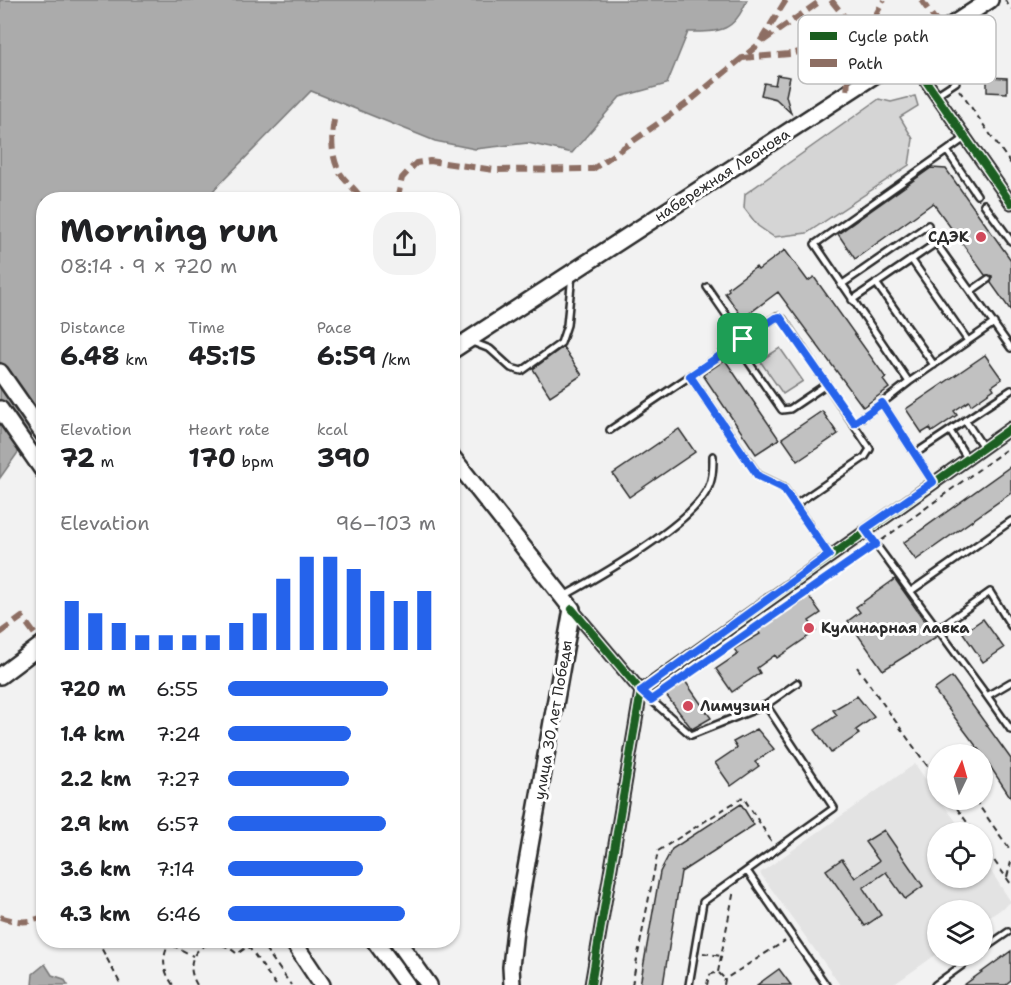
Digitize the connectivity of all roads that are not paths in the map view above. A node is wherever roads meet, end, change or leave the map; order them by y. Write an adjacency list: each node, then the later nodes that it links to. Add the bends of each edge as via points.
1 (990, 0): 2 (main road, набережная Леонова)
2 (967, 15)
3 (861, 84): 15 (main road, набережная Леонова)
4 (928, 84): 6 (street)
5 (953, 84): 6 (lane)
6 (936, 95): 7 (street)
7 (965, 138): 8 (lane); 10 (street)
8 (947, 151): 9 (lane); 18 (lane, via 815,244)
9 (977, 195)
10 (1011, 203)
11 (984, 204): 13 (lane)
12 (928, 225): 18 (lane)
13 (1011, 241)
14 (911, 259): 17 (lane); 20 (lane, via 936,243); 25 (lane)
15 (572, 273): 24 (main road, набережная Леонова); 24 (lane, via 567,325 561,343 522,371 511,368 490,349)
16 (988, 279): 20 (lane)
17 (876, 283): 21 (lane); 29 (lane)
18 (841, 285): 21 (lane)
19 (707, 287): 23 (lane)
20 (971, 291): 22 (lane)
21 (852, 300): 32 (lane)
22 (994, 323): 25 (lane); 28 (lane)
23 (743, 339): 26 (lane); 33 (lane, via 780,317)
24 (468, 340): 27 (main road, набережная Леонова)
25 (968, 341): 29 (lane)
26 (736, 344): 31 (lane); 33 (lane, via 782,410 790,409)
27 (460, 345)
28 (1011, 348)
29 (934, 365): 32 (lane)
30 (0, 372): 39 (main road)
31 (690, 376): 41 (lane); 50 (lane, via 758,476 780,485)
32 (909, 382): 35 (lane)
33 (827, 384): 38 (lane)
34 (1011, 390): 37 (lane)
35 (882, 403): 38 (lane); 44 (lane)
36 (0, 410): 47 (main road)
37 (965, 420): 42 (lane); 43 (lane)
38 (854, 423): 50 (lane, via 869,445 869,453)
39 (36, 424)
40 (1011, 428): 43 (street)
41 (610, 430)
42 (950, 431): 44 (lane); 46 (lane)
43 (983, 447): 46 (street)
44 (916, 453): 49 (lane)
45 (713, 456): 55 (lane, via 710,484 692,509 608,571)
46 (967, 459): 49 (street)
47 (36, 461)
48 (460, 467): 55 (main road)
49 (933, 482): 52 (street)
50 (795, 505): 53 (lane)
51 (1011, 520): 54 (lane)
52 (865, 529): 53 (street); 54 (lane)
53 (829, 555): 63 (street)
54 (911, 591): 58 (lane)
55 (562, 597): 56 (main road)
56 (572, 609): 63 (street); 77 (main road, улица 30 лет Победы, via 515,930)
57 (1011, 626): 58 (lane, via 990,592)
58 (939, 628): 64 (lane)
59 (36, 649): 60 (main road)
60 (0, 676)
61 (1011, 682): 64 (lane)
62 (797, 683): 65 (lane)
63 (641, 691): 65 (lane, via 691,735); 78 (street)
64 (987, 696): 66 (lane)
65 (766, 705): 67 (lane, via 834,808)
66 (1011, 730)
67 (747, 871): 79 (lane, via 703,902); 80 (lane)
68 (1008, 932): 69 (lane)
69 (993, 942)
70 (297, 948): 74 (main road)
71 (380, 948): 75 (main road)
72 (403, 948): 76 (main road)
73 (961, 966): 81 (lane)
74 (322, 985)
75 (406, 985)
76 (429, 985)
77 (512, 985)
78 (591, 985)
79 (689, 985)
80 (826, 985)
81 (934, 985)

